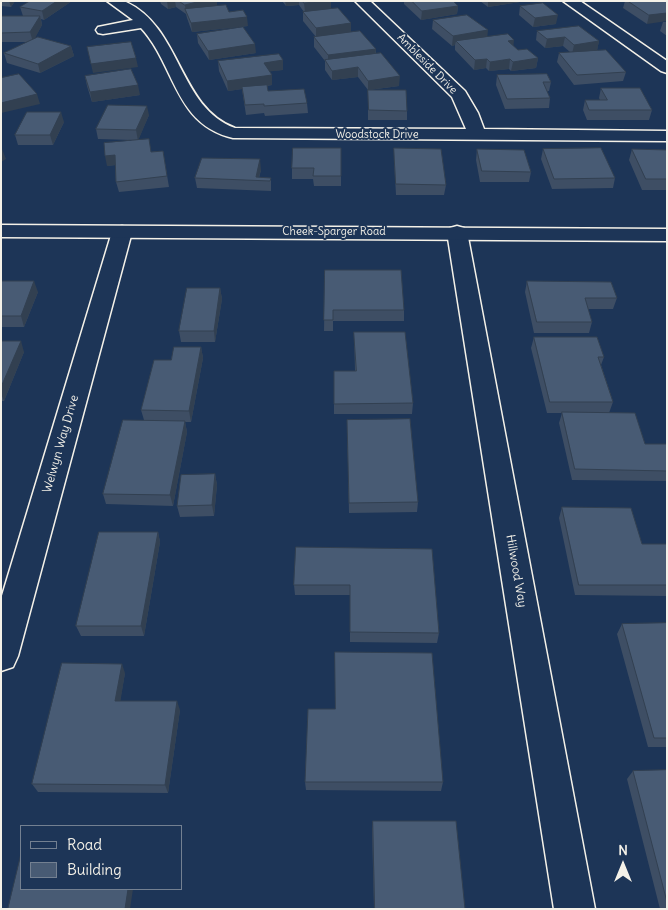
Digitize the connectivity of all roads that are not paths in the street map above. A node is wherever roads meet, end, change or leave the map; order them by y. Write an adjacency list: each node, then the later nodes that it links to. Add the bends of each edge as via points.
1 (114, 1): 4 (street, Woodstock Drive)
2 (362, 1): 7 (street, Ambleside Drive, via 459,96)
3 (570, 1): 6 (street)
4 (144, 23): 5 (street); 7 (street, Woodstock Drive, via 155,35 205,117 233,133)
5 (103, 30)
6 (667, 68)
7 (477, 136): 8 (street, Woodstock Drive)
8 (667, 136)
9 (1, 231): 10 (street, Cheek-Sparger Road)
10 (122, 232): 11 (street, Cheek-Sparger Road); 13 (street, Welwyn Way Drive)
11 (457, 232): 12 (street, Cheek-Sparger Road); 14 (street, Hillwood Way)
12 (667, 235)
13 (1, 656)
14 (575, 909)

